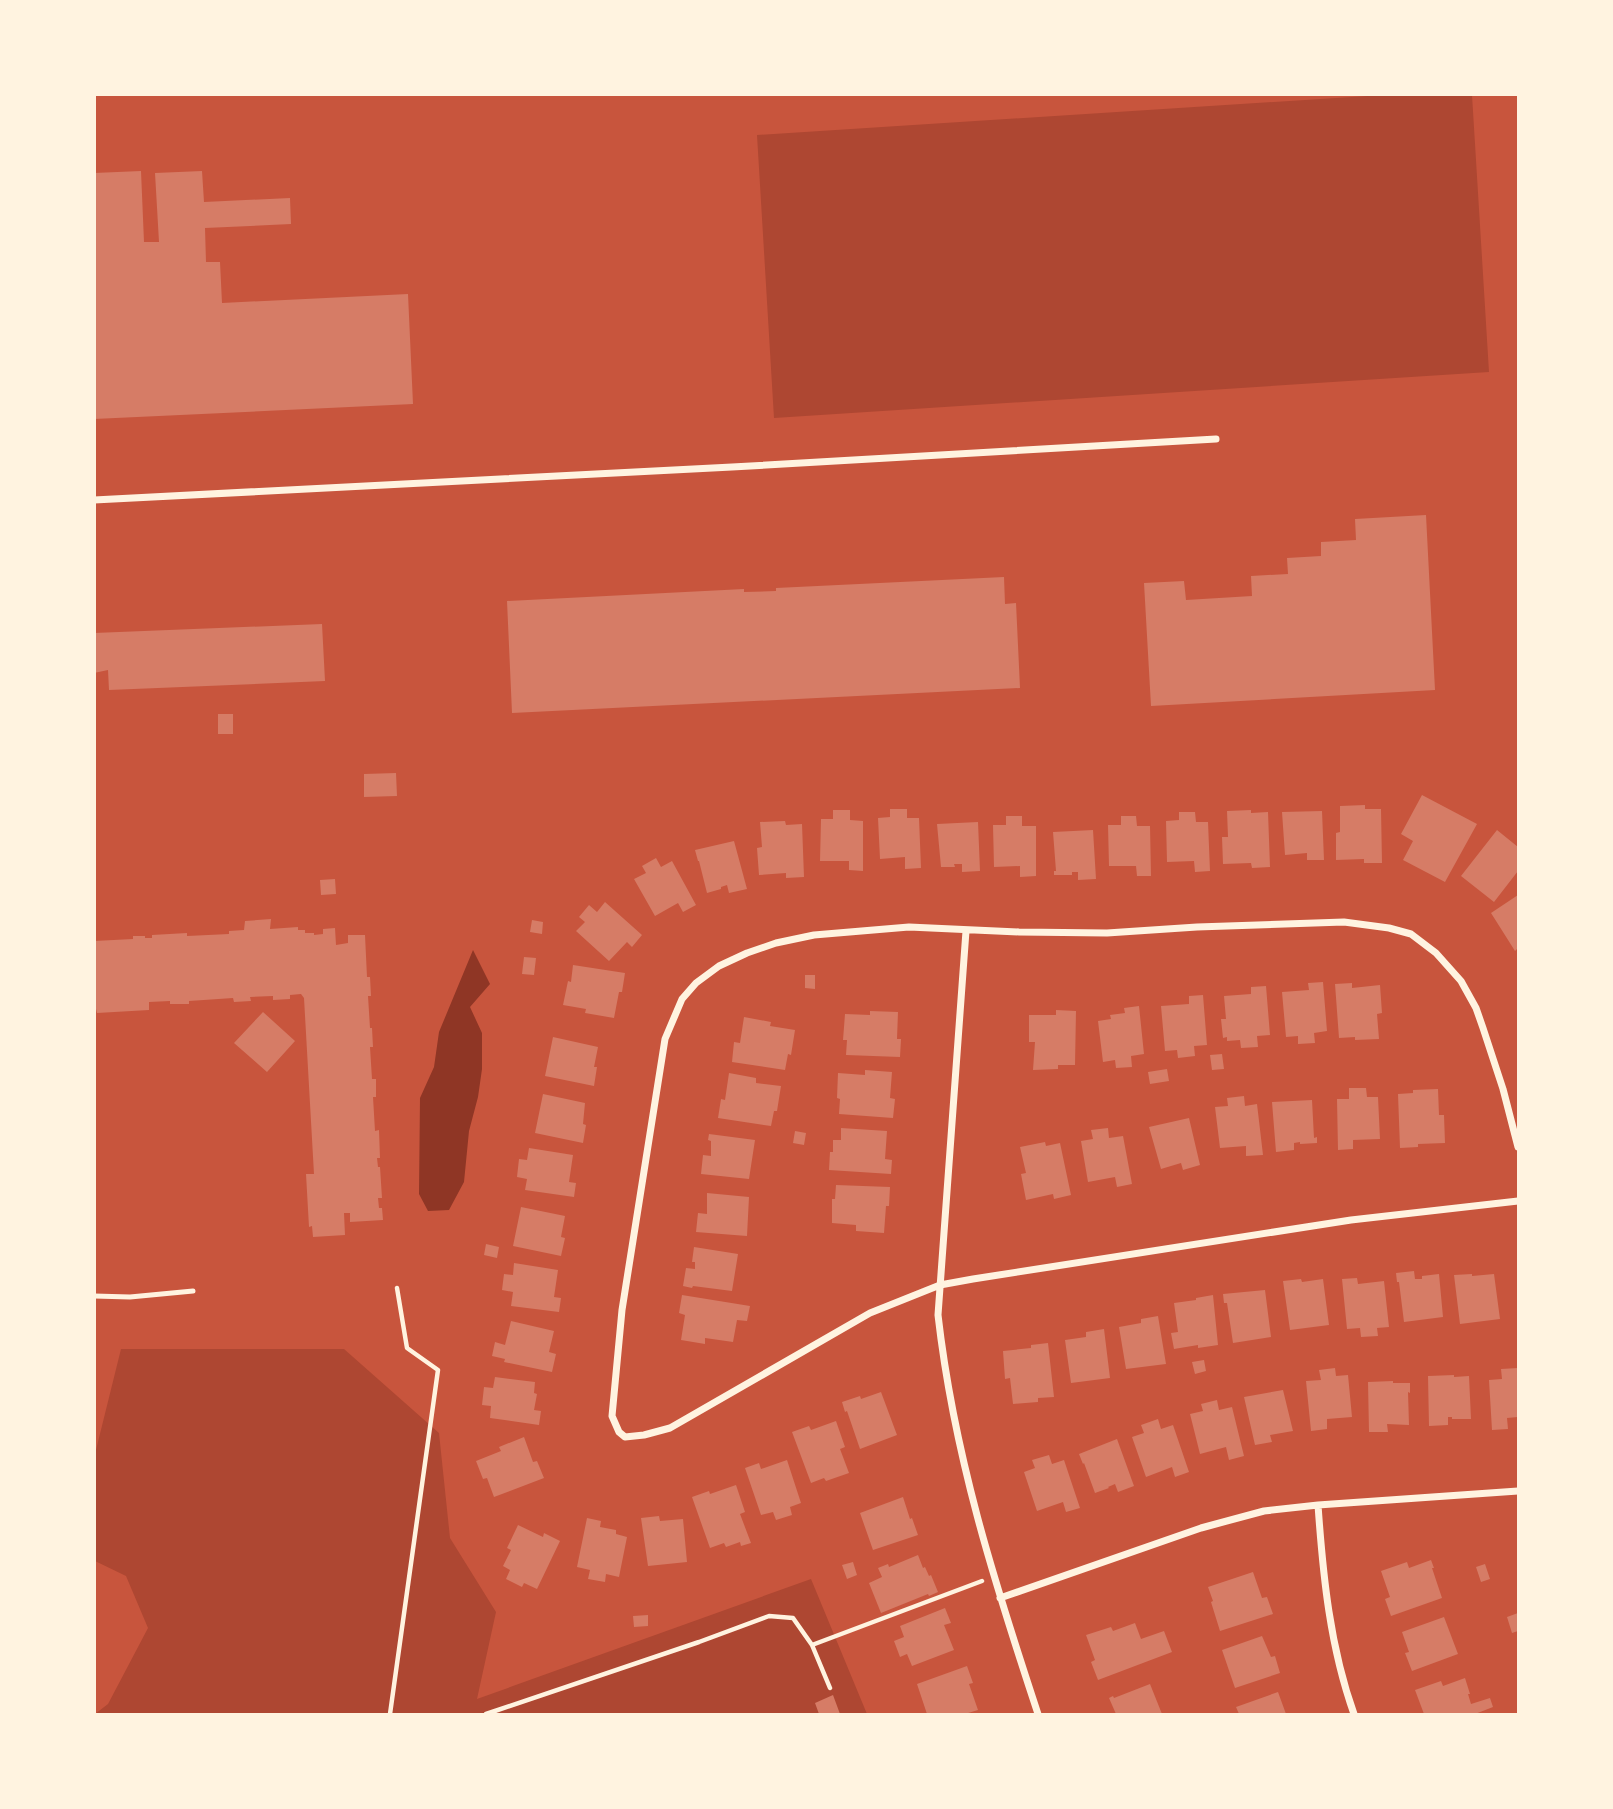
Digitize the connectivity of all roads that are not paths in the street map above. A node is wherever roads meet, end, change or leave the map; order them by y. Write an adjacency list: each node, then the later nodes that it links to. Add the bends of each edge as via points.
1 (1216, 439): 2 (street)
2 (94, 500)
3 (966, 931): 4 (street, via 1107,933 1344,922 1411,934 1461,981 1476,1008); 6 (street); 6 (street, via 909,927 776,943 719,966 682,999 666,1039 622,1310 612,1416 625,1437 670,1429 870,1313)
4 (1518, 1147)
5 (1518, 1201): 6 (street, via 1351,1220)
6 (940, 1285): 11 (street, via 938,1315 954,1419)
7 (193, 1291): 8 (lane)
8 (94, 1296)
9 (1518, 1491): 10 (street)
10 (1318, 1505): 11 (street, via 1241,1516); 13 (street, via 1334,1646)
11 (1000, 1598): 12 (street)
12 (1038, 1714)
13 (1353, 1714)

